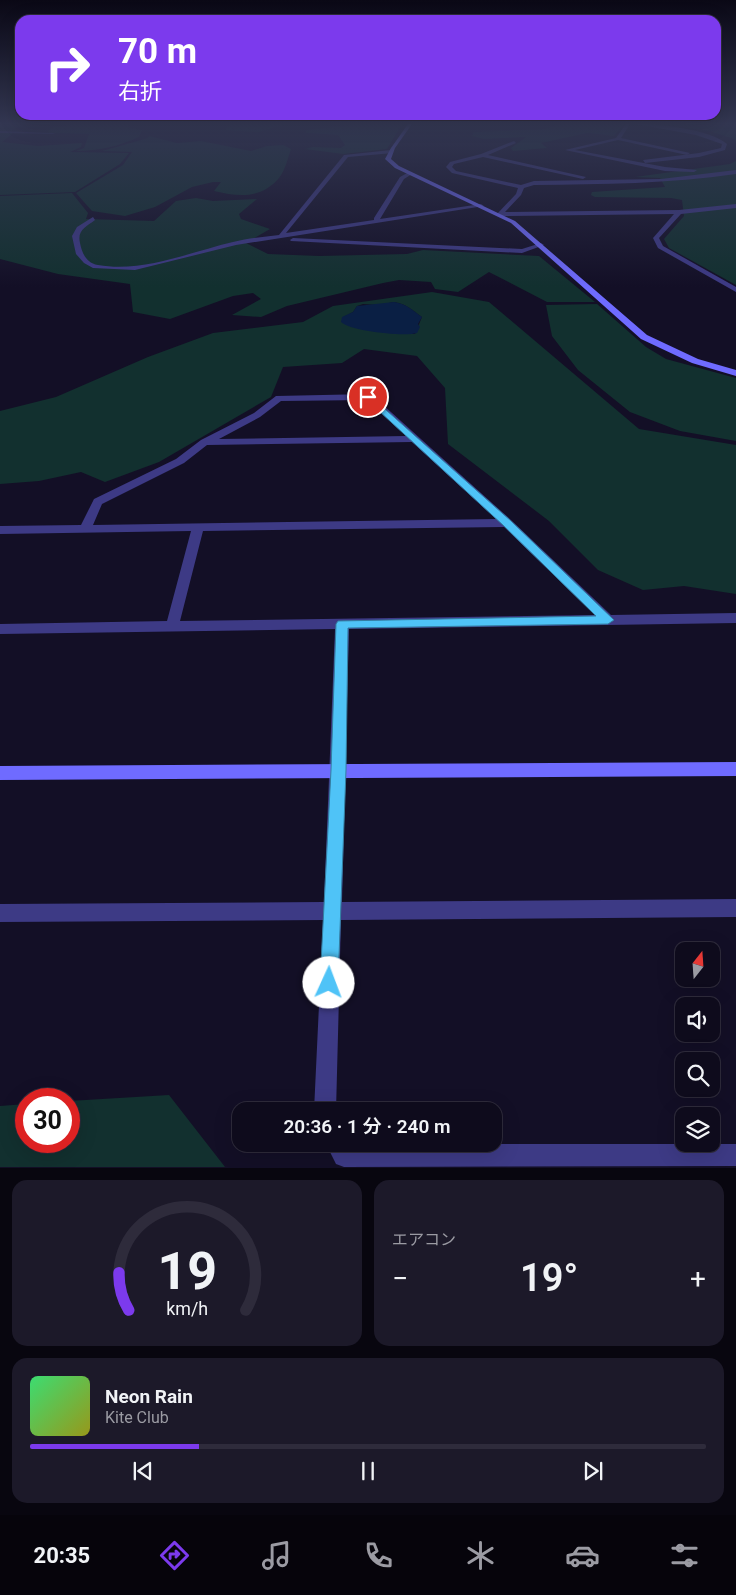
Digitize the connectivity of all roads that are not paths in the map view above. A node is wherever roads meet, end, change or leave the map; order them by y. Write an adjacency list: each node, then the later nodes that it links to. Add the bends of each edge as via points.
1 (328, 179): 15 (street)
2 (402, 179): 14 (street, via 377,218)
3 (419, 179): 9 (street)
4 (483, 179): 8 (street)
5 (588, 179): 7 (street)
6 (676, 179): 7 (street)
7 (604, 182): 8 (street, via 534,183)
8 (521, 187): 12 (street, via 519,194)
9 (481, 206): 12 (street); 14 (street)
10 (736, 206): 11 (street)
11 (679, 212): 12 (street); 17 (street, via 656,238 660,247)
12 (500, 214): 16 (street)
13 (93, 219): 15 (street, via 79,228 75,236 79,254 86,262 104,269 157,264 236,242)
14 (378, 222): 15 (street)
15 (281, 236): 16 (street, via 290,240 522,251)
16 (541, 246): 18 (street, via 644,337 695,361)
17 (736, 290)
18 (736, 373)
19 (415, 438): 20 (street); 20 (street, via 368,397 279,398 257,415); 21 (street)
20 (205, 442): 23 (street, via 180,461 98,502)
21 (508, 523): 22 (street); 26 (street)
22 (198, 527): 23 (street); 28 (street)
23 (85, 529): 24 (street)
24 (0, 530)
25 (736, 618): 26 (street)
26 (608, 620): 27 (street)
27 (342, 624): 28 (street); 31 (street)
28 (172, 626): 29 (street)
29 (0, 629)
30 (736, 769): 31 (street)
31 (338, 770): 32 (street); 34 (street)
32 (0, 773)
33 (736, 908): 34 (street)
34 (332, 910): 35 (street); 36 (street)
35 (0, 913)
36 (325, 1102)
37 (342, 1152): 38 (street, via 344,1156)
38 (736, 1155)

